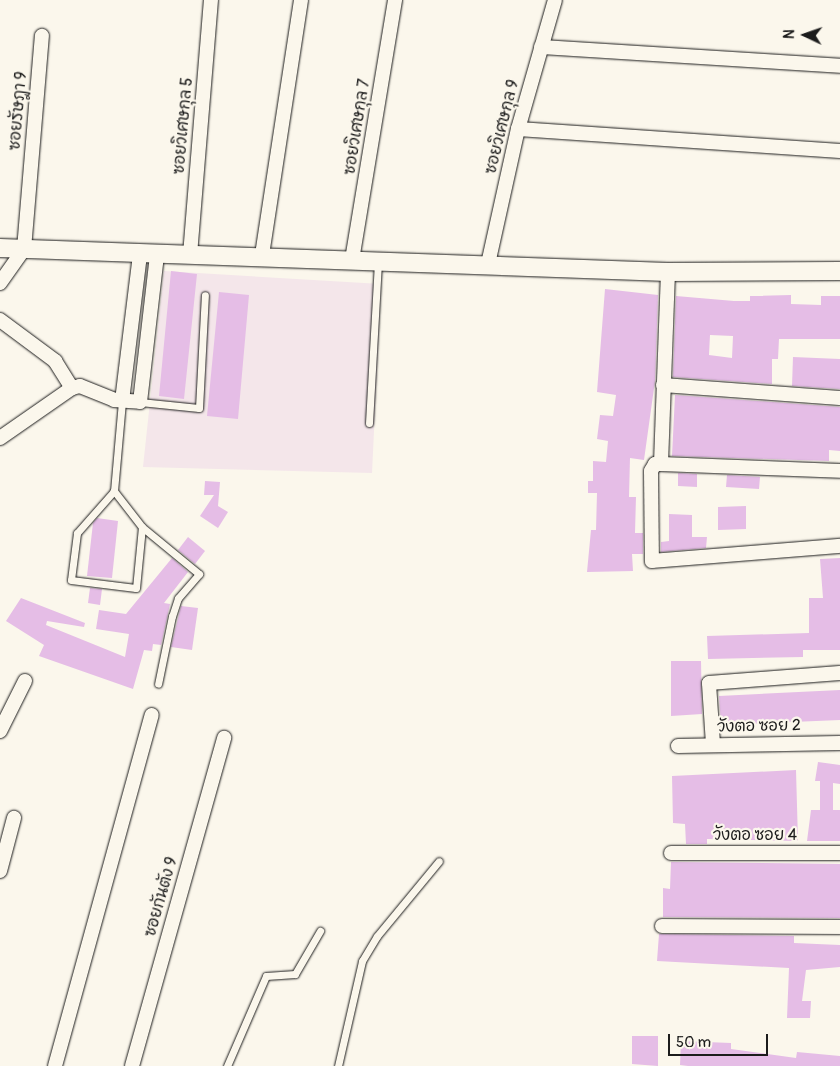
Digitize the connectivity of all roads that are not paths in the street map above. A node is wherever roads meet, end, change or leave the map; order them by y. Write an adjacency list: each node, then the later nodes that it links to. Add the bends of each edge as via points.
1 (211, 0): 13 (street, ซอยวิเศษกุล 5)
2 (301, 0): 14 (street)
3 (395, 0): 15 (street, ซอยวิเศษกุล 7)
4 (555, 0): 6 (street, ซอยวิเศษกุล 9)
5 (42, 36): 11 (street, ซอยรัษฎา 9)
6 (541, 47): 7 (street); 8 (street, ซอยวิเศษกุล 9)
7 (840, 66)
8 (518, 129): 9 (street); 17 (street, ซอยวิเศษกุล 9)
9 (840, 151)
10 (0, 248): 11 (street)
11 (24, 249): 12 (street); 20 (street)
12 (148, 254): 13 (street); 26 (street); 27 (street)
13 (190, 255): 14 (street)
14 (262, 255): 15 (street)
15 (352, 260): 16 (street)
16 (378, 261): 17 (street); 28 (lane)
17 (488, 264): 19 (street)
18 (840, 271): 19 (street)
19 (668, 272): 23 (street)
20 (0, 283)
21 (205, 295): 27 (lane, via 199,408)
22 (0, 320): 24 (street, via 55,361)
23 (663, 385): 25 (street); 30 (street)
24 (72, 388): 26 (street, via 80,386); 29 (street)
25 (840, 398)
26 (122, 401): 27 (street); 32 (lane)
27 (140, 402)
28 (369, 423)
29 (0, 438)
30 (661, 464): 31 (street); 34 (street, via 655,464 651,471 652,561)
31 (840, 471)
32 (114, 491): 33 (lane); 33 (lane, via 77,533 71,580 136,588)
33 (142, 527): 37 (lane, via 199,574 178,598)
34 (840, 546)
35 (840, 673): 42 (street, via 709,683)
36 (25, 681): 39 (street)
37 (158, 684)
38 (152, 715): 52 (street)
39 (0, 731)
40 (224, 738): 53 (street, ซอยกันตัง 9)
41 (840, 743): 42 (street, วังตอ ซอย 2)
42 (713, 744): 43 (street, วังตอ ซอย 2)
43 (678, 746)
44 (14, 818): 48 (street)
45 (840, 852): 46 (street, วังตอ ซอย 4)
46 (671, 853)
47 (439, 861): 55 (lane, via 377,936 362,961)
48 (0, 871)
49 (662, 926): 50 (street)
50 (840, 927)
51 (320, 931): 54 (lane, via 295,974 266,976)
52 (55, 1066)
53 (132, 1066)
54 (227, 1066)
55 (338, 1066)

